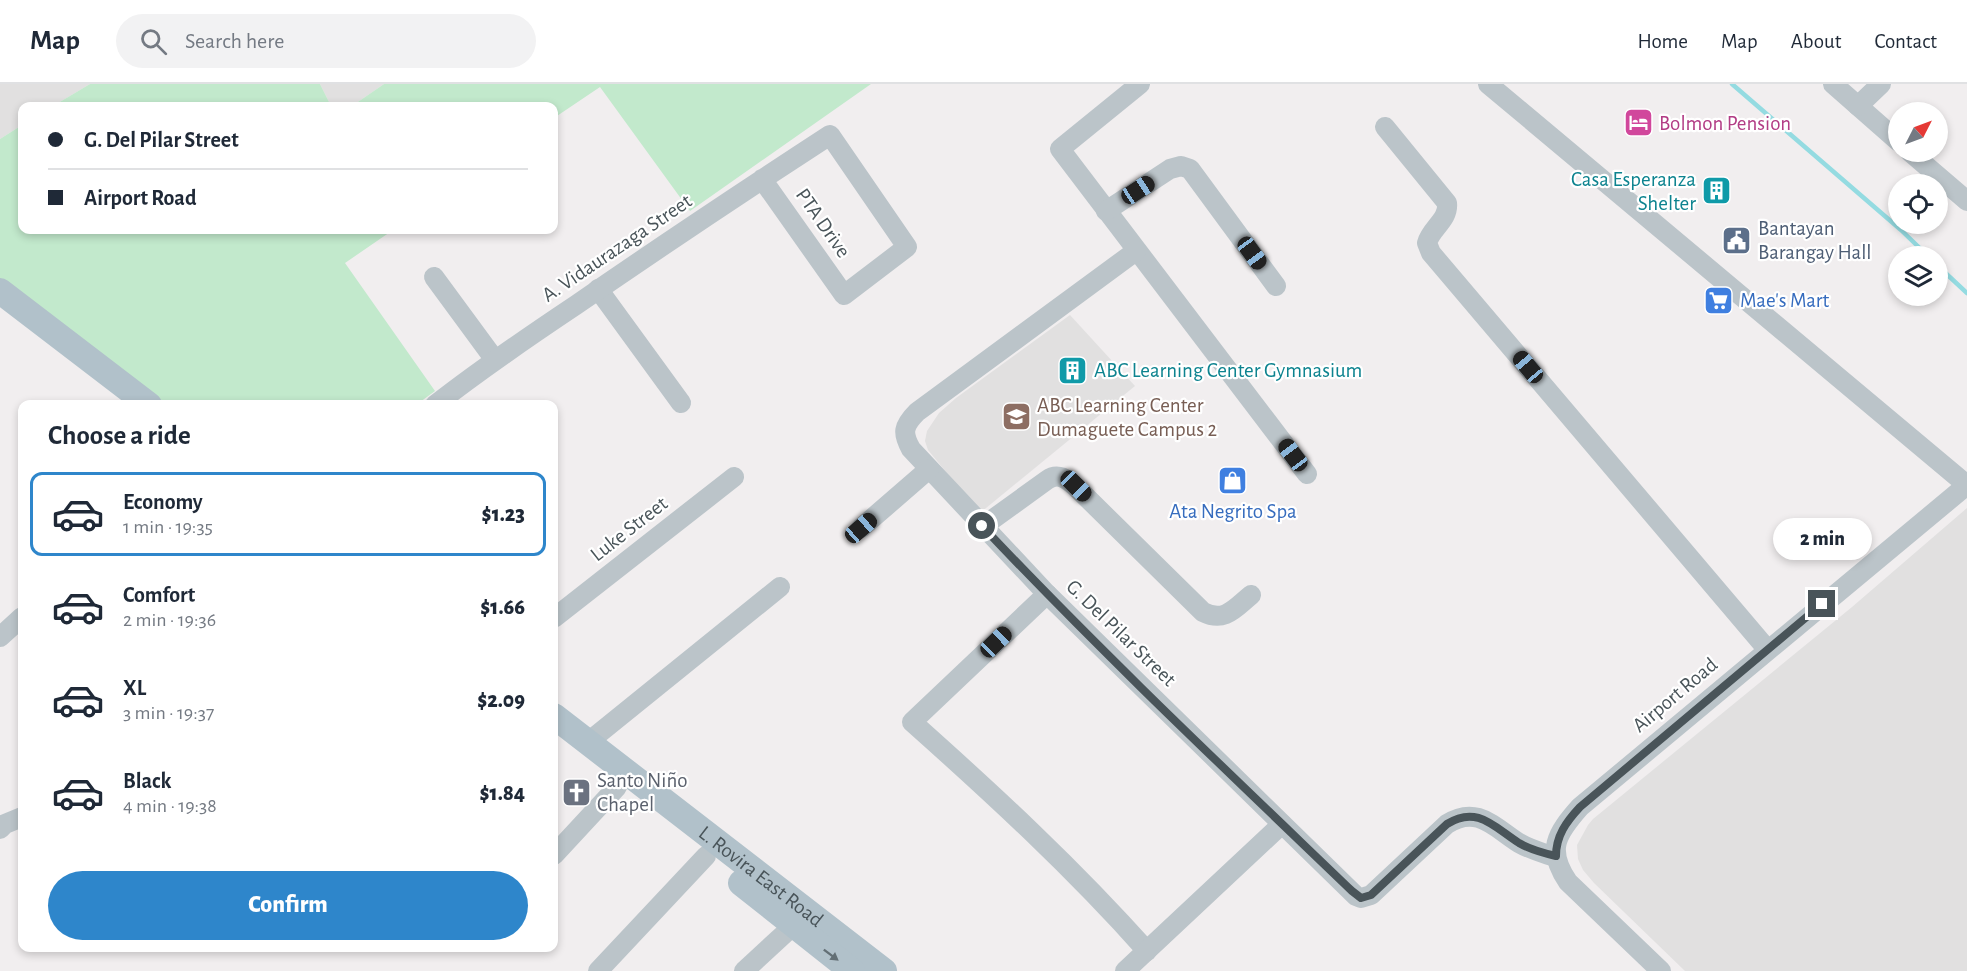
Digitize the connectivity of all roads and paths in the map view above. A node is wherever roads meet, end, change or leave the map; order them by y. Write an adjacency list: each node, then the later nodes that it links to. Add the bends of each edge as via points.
1 (1140, 84): 11 (street, via 1060,149)
2 (1488, 84): 27 (street)
3 (1833, 84): 5 (street)
4 (1881, 84): 5 (street)
5 (1858, 106): 7 (street)
6 (1385, 127): 36 (street, via 1447,203 1448,211 1429,236 1431,253)
7 (1888, 132)
8 (1922, 162): 10 (street)
9 (762, 179): 15 (street, A. Vidaurazaga Street); 17 (street, PTA Drive); 17 (street, A. Vidaurazaga Street, via 830,135 907,247)
10 (1967, 201)
11 (1106, 211): 12 (street); 14 (street, via 1170,169 1190,169)
12 (1136, 251): 24 (street, G. Del Pilar Street, via 909,420 906,440); 25 (street)
13 (434, 277): 19 (street)
14 (1276, 286)
15 (598, 289): 19 (street, A. Vidaurazaga Street); 23 (street)
16 (0, 291): 21 (main road)
17 (844, 295)
18 (0, 310): 20 (main road)
19 (495, 360): 22 (street, A. Vidaurazaga Street)
20 (119, 400)
21 (142, 400)
22 (442, 400)
23 (681, 403)
24 (928, 468): 28 (street, G. Del Pilar Street); 29 (street)
25 (1307, 474)
26 (734, 477): 33 (street, Luke Street)
27 (1967, 485): 36 (street, Airport Road)
28 (982, 526): 31 (street, G. Del Pilar Street); 32 (street, via 1051,477 1058,476 1076,486 1203,612 1221,617)
29 (861, 528)
30 (780, 587): 39 (street)
31 (1047, 594): 43 (street, G. Del Pilar Street); 50 (street, via 912,722 1036,835)
32 (1251, 595)
33 (558, 615)
34 (18, 621): 35 (street)
35 (0, 637)
36 (1767, 649): 47 (street, Airport Road, via 1580,807 1560,832)
37 (558, 719): 39 (main road, L. Rovira East Road)
38 (558, 739): 40 (main road, L. Rovira East Road)
39 (587, 743): 40 (main road, L. Rovira East Road)
40 (602, 765): 41 (main road, L. Rovira East Road); 48 (main road, L. Rovira East Road)
41 (617, 787): 45 (street); 46 (main road, L. Rovira East Road)
42 (18, 819): 44 (street)
43 (1282, 824): 47 (street, G. Del Pilar Street, via 1361,898 1371,895 1457,817 1471,815 1486,820 1521,844); 50 (street)
44 (0, 829)
45 (558, 851)
46 (706, 856): 48 (main road, L. Rovira East Road); 51 (street)
47 (1556, 856): 56 (street, via 1568,882)
48 (751, 880): 49 (main road, L. Rovira East Road); 54 (main road, L. Rovira East Road)
49 (794, 924): 52 (street); 53 (main road, L. Rovira East Road, one-way to 53)
50 (1147, 951): 55 (street)
51 (598, 971)
52 (744, 971)
53 (852, 971)
54 (884, 971)
55 (1125, 971)
56 (1661, 971)

